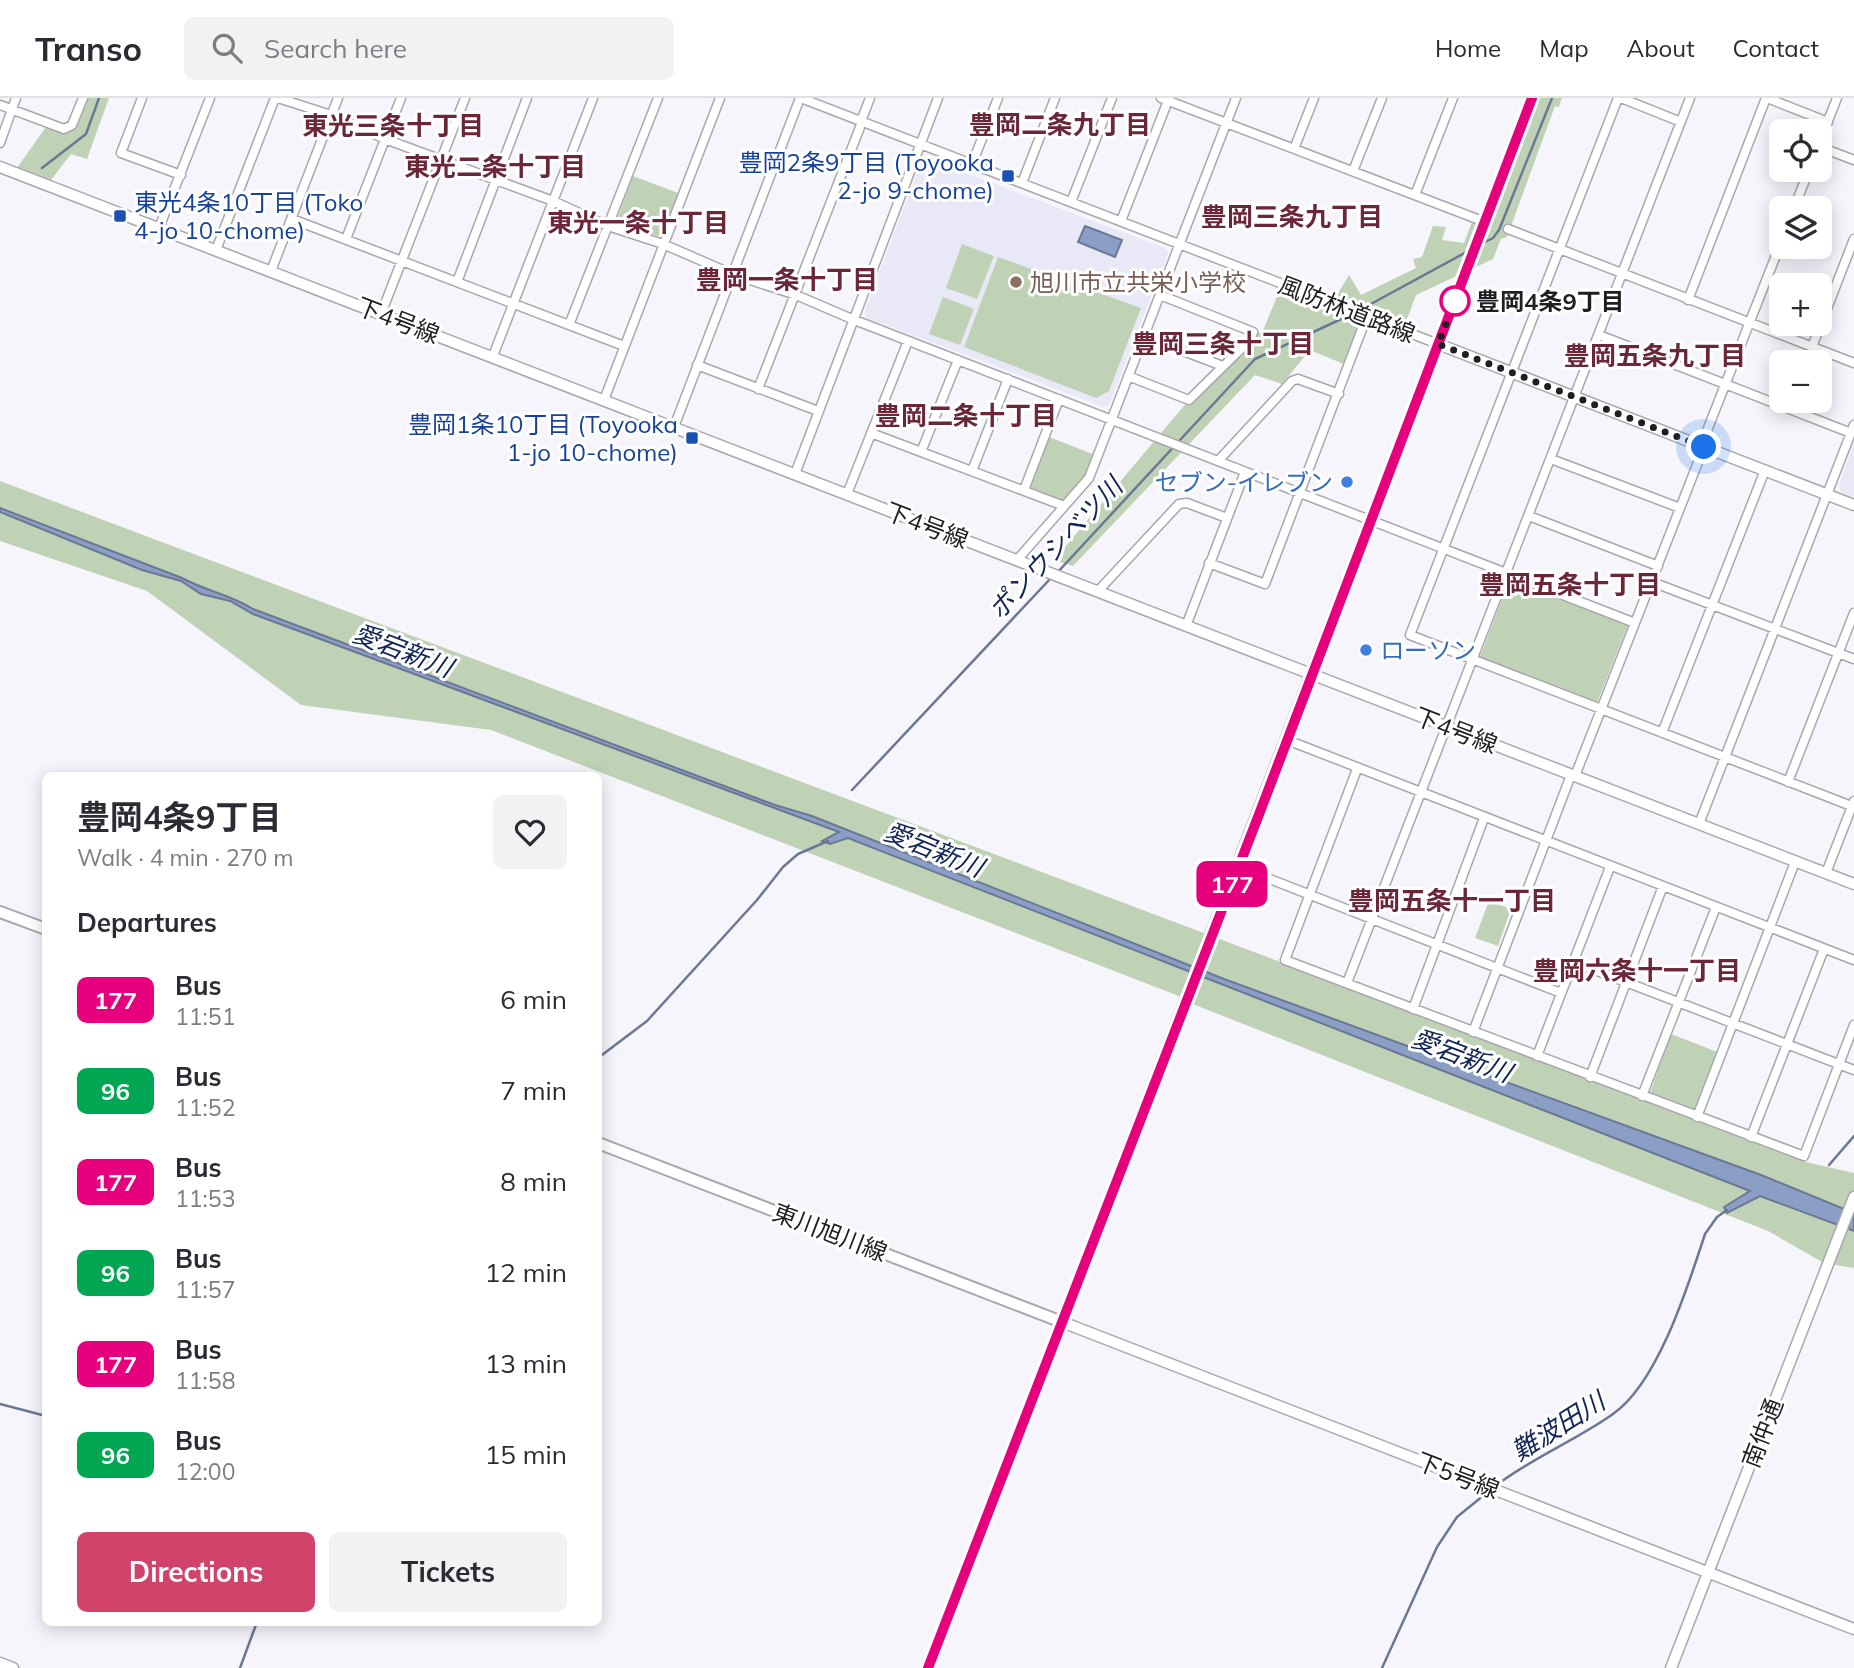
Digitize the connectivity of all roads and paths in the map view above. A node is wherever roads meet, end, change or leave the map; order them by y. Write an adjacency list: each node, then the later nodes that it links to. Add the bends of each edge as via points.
1 (16, 98): 30 (street)
2 (83, 98): 30 (street, via 68,129)
3 (142, 98): 47 (street, via 121,153)
4 (210, 98): 47 (street)
5 (276, 98): 31 (street); 63 (street)
6 (338, 98): 31 (street)
7 (401, 98): 37 (street)
8 (465, 98): 42 (street)
9 (527, 98): 48 (street)
10 (593, 98): 51 (street)
11 (658, 98): 56 (street)
12 (720, 98): 61 (street)
13 (800, 98): 34 (street, 風防林道路線); 68 (street)
14 (870, 98): 34 (street)
15 (938, 98): 39 (street)
16 (998, 98): 44 (street)
17 (1055, 98): 49 (street)
18 (1112, 98): 52 (street)
19 (1236, 98): 36 (street)
20 (1314, 98): 40 (street)
21 (1382, 98): 46 (street)
22 (1453, 98): 50 (street)
23 (1532, 98): 55 (main road)
24 (1619, 98): 35 (street); 64 (street)
25 (1690, 98): 35 (street)
26 (1766, 98): 32 (street); 73 (street)
27 (1837, 98): 33 (street)
28 (1166, 99): 36 (street); 54 (street)
29 (0, 105): 30 (street)
30 (12, 110): 38 (street)
31 (331, 115): 37 (street); 53 (street)
32 (1820, 119)
33 (1829, 119)
34 (862, 121): 39 (street, 風防林道路線); 71 (street)
35 (1681, 121): 69 (street)
36 (1226, 124): 40 (street); 62 (street)
37 (385, 139): 42 (street); 59 (street)
38 (0, 143)
39 (920, 144): 44 (street, 風防林道路線); 77 (street)
40 (1294, 149): 46 (street)
41 (1832, 152): 43 (street)
42 (441, 158): 48 (street); 66 (street)
43 (1854, 160)
44 (972, 164): 49 (street, 風防林道路線)
45 (0, 167): 57 (street, 下4号線)
46 (1353, 171): 50 (street)
47 (181, 175): 57 (street)
48 (495, 182): 51 (street); 70 (street)
49 (1022, 183): 52 (street, 風防林道路線)
50 (1415, 195): 55 (street)
51 (553, 201): 56 (street); 74 (street)
52 (1071, 202): 54 (street, 風防林道路線)
53 (292, 219): 59 (street); 67 (street)
54 (1121, 221): 62 (street, 風防林道路線)
55 (1485, 222): 83 (main road)
56 (608, 226): 61 (street); 79 (street)
57 (159, 228): 63 (street, 下4号線)
58 (1508, 229): 64 (street)
59 (346, 239): 66 (street)
60 (1854, 239): 85 (street)
61 (663, 244): 68 (street); 84 (street)
62 (1179, 244): 72 (street); 76 (street, 風防林道路線)
63 (216, 250): 67 (street, 下4号線)
64 (1559, 250): 69 (street); 91 (street)
65 (1775, 259): 78 (street)
66 (401, 260): 70 (street); 75 (street)
67 (271, 271): 75 (street, 下4号線)
68 (732, 274): 71 (street); 89 (street)
69 (1622, 274): 73 (street); 80 (street)
70 (457, 282): 74 (street)
71 (796, 295): 77 (street); 95 (street)
72 (1160, 295): 81 (street); 90 (street, via 1253,332 1250,340)
73 (1688, 300): 78 (street)
74 (513, 303): 79 (street); 86 (street)
75 (380, 314): 86 (street, 下4号線)
76 (1366, 316): 83 (street, 風防林道路線); 96 (street)
77 (852, 319): 82 (street); 100 (street)
78 (1749, 324): 85 (street); 94 (street)
79 (569, 325): 84 (street)
80 (1599, 335): 94 (street); 97 (street)
81 (1144, 336): 90 (street); 92 (street)
82 (908, 341): 87 (street); 104 (street)
83 (1438, 344): 91 (street, 風防林道路線); 122 (main road)
84 (624, 346): 99 (street)
85 (1812, 347): 88 (street)
86 (493, 356): 99 (street, 下4号線)
87 (958, 360): 93 (street); 106 (street)
88 (1854, 363)
89 (697, 365): 95 (street); 102 (street)
90 (1220, 365): 92 (street, via 1189,400)
91 (1512, 372): 97 (street, 風防林道路線); 123 (street)
92 (1128, 376): 101 (street)
93 (1007, 379): 98 (street); 110 (street)
94 (1725, 384): 103 (street); 105 (street)
95 (758, 390): 100 (street)
96 (1339, 394): 108 (street, via 1298,379 1292,381); 114 (street)
97 (1574, 397): 105 (street, 風防林道路線); 107 (street)
98 (1059, 399): 101 (street); 113 (street)
99 (604, 400): 102 (street, 下4号線)
100 (818, 411): 112 (street)
101 (1112, 420): 108 (street); 118 (street, via 1089,478)
102 (674, 427): 112 (street, 下4号線)
103 (1853, 429): 116 (street)
104 (871, 433): 106 (street); 115 (street)
105 (1703, 446): 109 (street, 風防林道路線); 119 (street)
106 (921, 452): 110 (street)
107 (1551, 459): 119 (street); 120 (street)
108 (1219, 461): 111 (street)
109 (1765, 470): 116 (street, 風防林道路線); 130 (street)
110 (972, 471): 113 (street)
111 (1245, 472): 114 (street); 121 (street)
112 (795, 474): 115 (street, 下4号線)
113 (1024, 491): 118 (street)
114 (1300, 492): 122 (street); 125 (street, via 1265,584)
115 (847, 494): 124 (street, 下4号線)
116 (1827, 494): 117 (street, 風防林道路線); 134 (street)
117 (1854, 505)
118 (1064, 506): 124 (street)
119 (1680, 508): 126 (street)
120 (1529, 516): 126 (street); 127 (street)
121 (1227, 518): 125 (street); 129 (street, via 1179,504)
122 (1371, 520): 123 (street); 138 (main road)
123 (1444, 548): 127 (street); 137 (street, via 1410,635)
124 (1017, 560): 129 (street, 下4号線)
125 (1209, 563): 133 (street)
126 (1658, 566): 128 (street)
127 (1507, 572): 132 (street); 137 (street)
128 (1652, 582): 130 (street); 132 (street)
129 (1098, 591): 133 (street, 下4号線)
130 (1712, 604): 134 (street); 141 (street)
131 (1854, 613): 135 (street)
132 (1635, 623): 139 (street)
133 (1186, 626): 138 (street, 下4号線)
134 (1775, 628): 135 (street); 143 (street)
135 (1839, 653): 136 (street); 146 (street)
136 (1854, 659)
137 (1473, 660): 139 (street); 140 (street)
138 (1312, 674): 140 (street, 下4号線); 142 (main road)
139 (1602, 710): 141 (street); 145 (street)
140 (1447, 726): 145 (street, 下4号線); 147 (street)
141 (1662, 733): 143 (street)
142 (1287, 740): 144 (street); 153 (main road)
143 (1725, 758): 146 (street); 150 (street)
144 (1357, 769): 147 (street); 158 (street)
145 (1573, 776): 150 (street, 下4号線); 151 (street)
146 (1788, 782): 148 (street)
147 (1420, 792): 149 (street); 161 (street)
148 (1853, 805): 155 (street)
149 (1484, 818): 151 (street); 164 (street)
150 (1699, 824): 152 (street, 下4号線)
151 (1546, 841): 154 (street); 168 (street)
152 (1795, 862): 155 (street, 下4号線); 163 (street)
153 (1239, 867): 158 (street); 187 (main road)
154 (1610, 867): 157 (street); 167 (street)
155 (1826, 873): 156 (street, 下4号線)
156 (1854, 884)
157 (1663, 886): 159 (street); 169 (street)
158 (1308, 895): 161 (street); 170 (street, via 1285,960)
159 (1716, 907): 163 (street); 172 (street)
160 (0, 912): 162 (main road)
161 (1371, 919): 164 (street); 170 (street)
162 (42, 928)
163 (1770, 928): 165 (street); 174 (street)
164 (1436, 944): 168 (street); 173 (street)
165 (1824, 949): 166 (street); 177 (street)
166 (1854, 960)
167 (1574, 962): 169 (street); 171 (street)
168 (1497, 968): 171 (street); 176 (street)
169 (1626, 982): 172 (street); 181 (street)
170 (1347, 983): 173 (street)
171 (1561, 993): 178 (street)
172 (1678, 1003): 174 (street); 182 (street)
173 (1413, 1009): 176 (street)
174 (1733, 1023): 177 (street); 183 (street)
175 (1854, 1025): 179 (street)
176 (1473, 1032): 178 (street)
177 (1787, 1045): 179 (street); 184 (street)
178 (1537, 1056): 181 (street)
179 (1839, 1065): 180 (street); 184 (street, via 1804,1156)
180 (1854, 1070)
181 (1590, 1077): 182 (street)
182 (1642, 1096): 183 (street)
183 (1697, 1117): 184 (street)
184 (1751, 1137)
185 (602, 1145): 187 (main road, 東川旭川線)
186 (1854, 1197): 188 (street, 南仲通)
187 (1062, 1322): 188 (street, 下5号線); 192 (street)
188 (1708, 1572): 189 (street, 下5号線); 193 (street, 南仲通)
189 (1854, 1629)
190 (0, 1663): 191 (street)
191 (13, 1668)
192 (928, 1668)
193 (1671, 1668)

